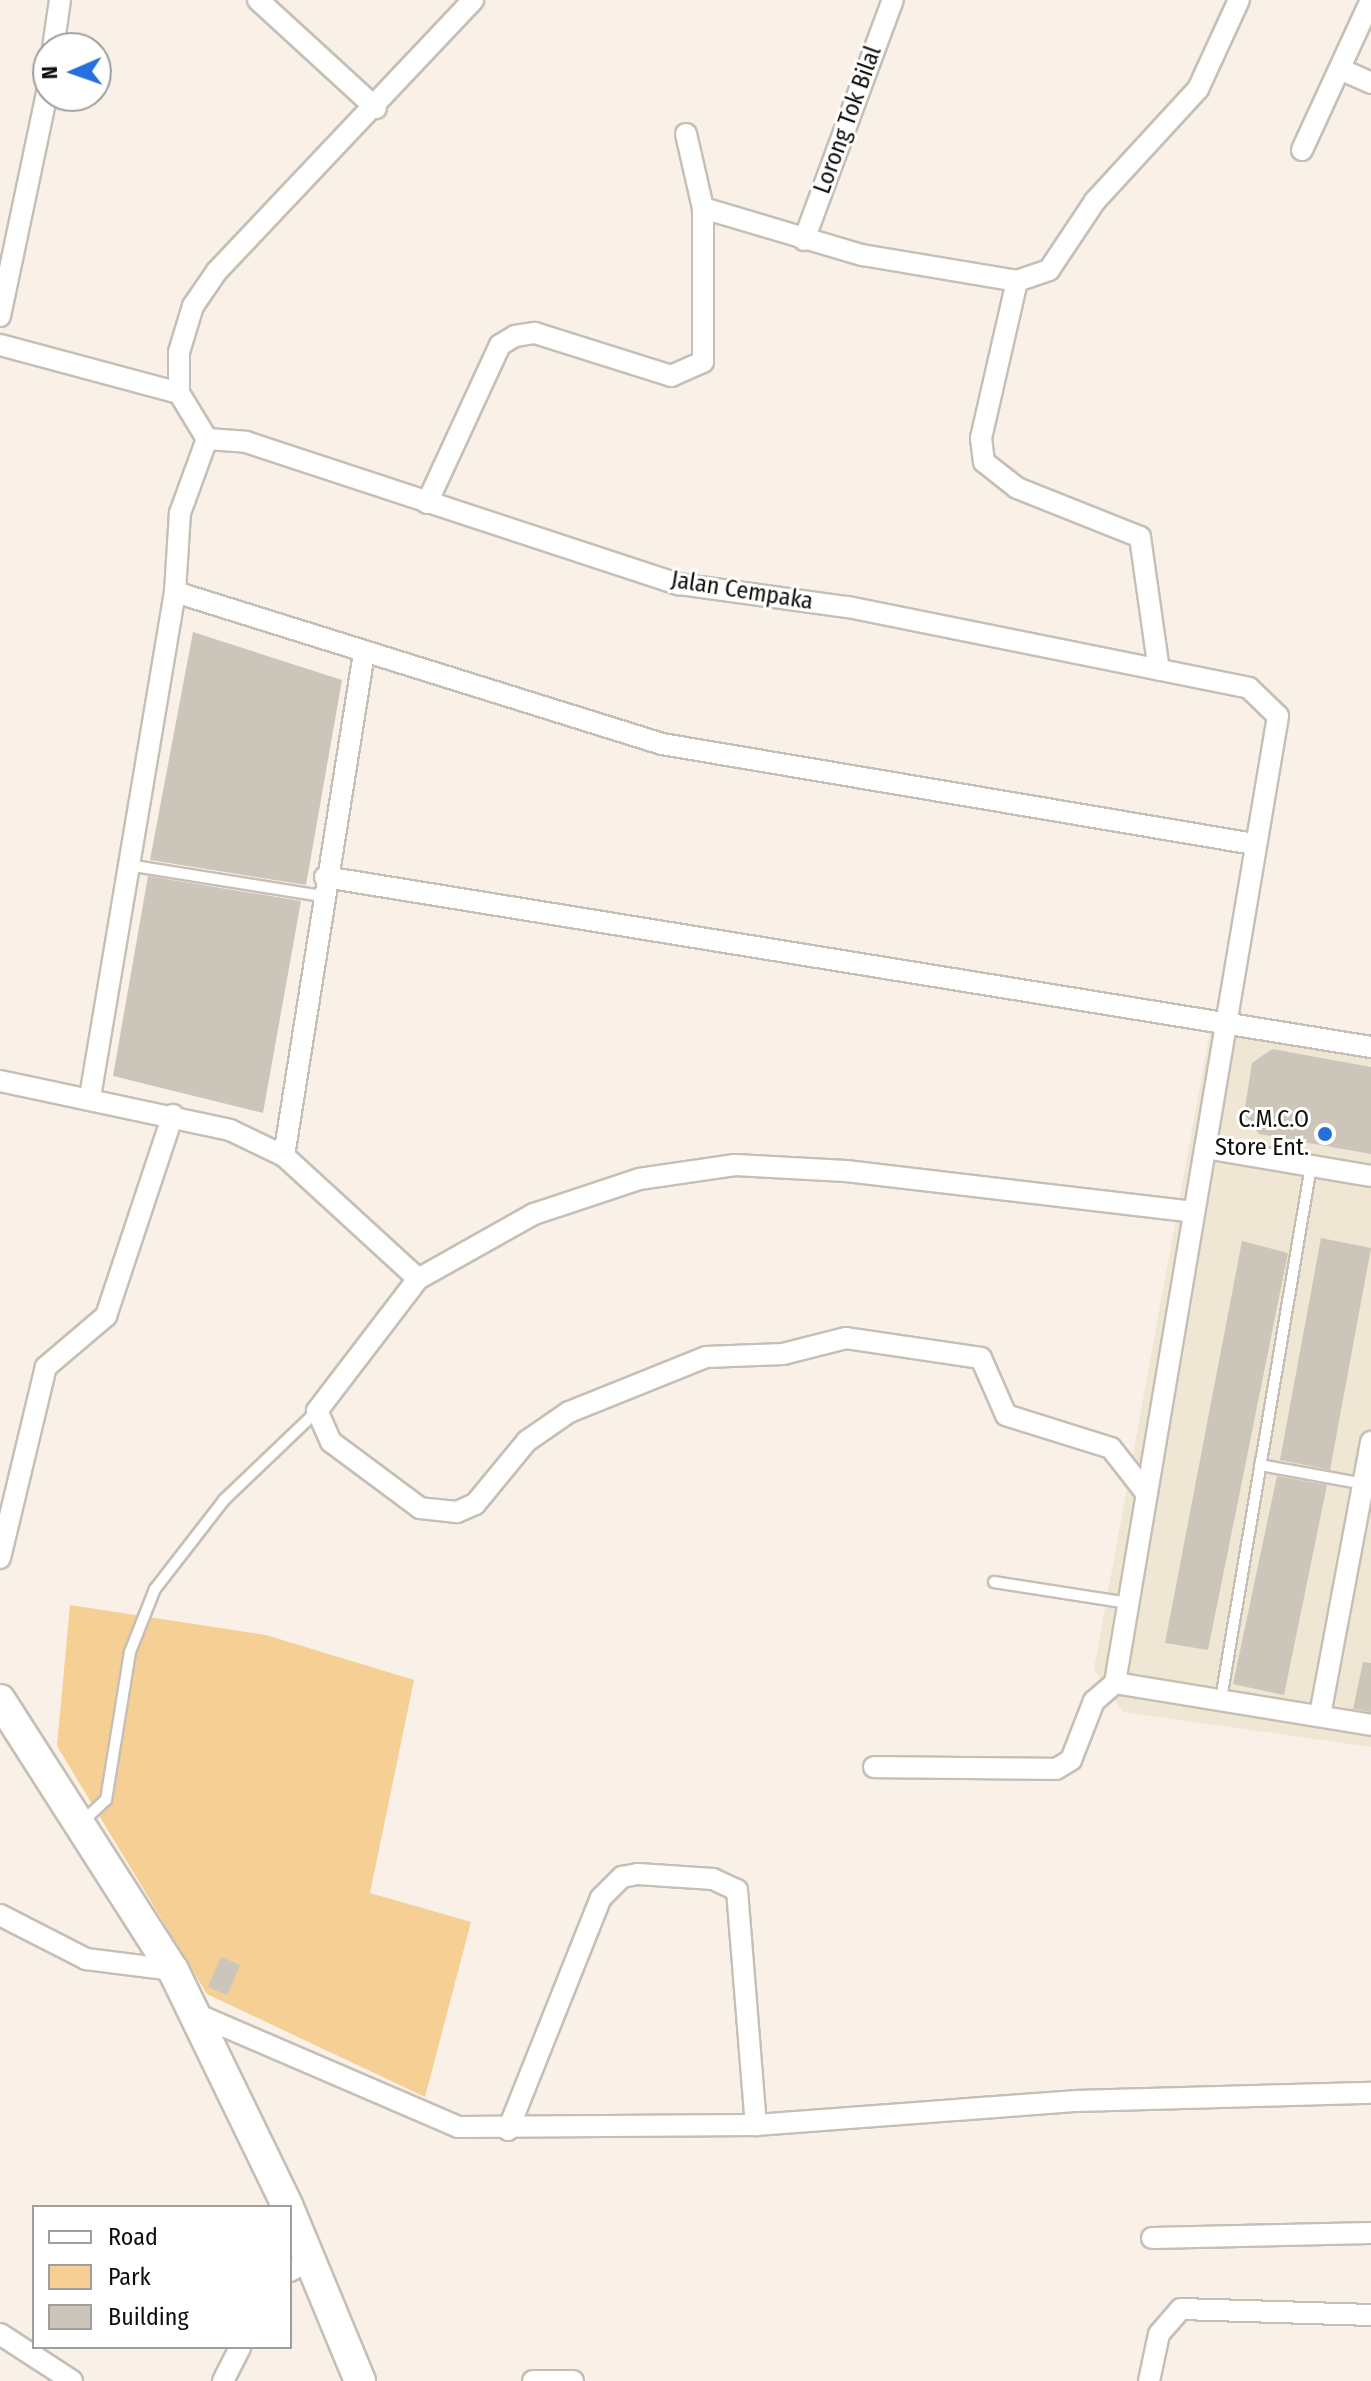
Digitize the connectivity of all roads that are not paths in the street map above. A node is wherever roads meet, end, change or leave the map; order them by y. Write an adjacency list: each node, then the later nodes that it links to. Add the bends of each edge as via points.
1 (60, 0): 7 (street)
2 (258, 0): 10 (street)
3 (473, 0): 10 (street)
4 (893, 0): 15 (street, Lorong Tok Bilal)
5 (1239, 0): 16 (street, via 1198,89 1095,201 1065,256)
6 (1371, 0): 8 (street)
7 (55, 32)
8 (1340, 69): 9 (street); 13 (street)
9 (1371, 83)
10 (376, 108): 19 (street, via 209,282 193,306 179,352)
11 (43, 112): 17 (street)
12 (686, 134): 14 (street)
13 (1302, 150)
14 (703, 208): 15 (street); 21 (street, via 703,362 671,376 535,333 515,336 500,345)
15 (804, 240): 16 (street)
16 (1017, 281): 24 (street, via 981,438 984,462 1017,488 1140,537)
17 (0, 316)
18 (0, 345): 19 (street)
19 (179, 393): 20 (street)
20 (207, 439): 21 (street, Jalan Cempaka, via 246,442); 22 (street, via 180,513)
21 (427, 503): 24 (street, Jalan Cempaka, via 679,584 848,607)
22 (175, 592): 23 (street); 26 (street)
23 (364, 653): 25 (street, via 712,755); 27 (street)
24 (1159, 670): 25 (street, Jalan Cempaka, via 1249,688 1278,716)
25 (1254, 844): 28 (street)
26 (128, 865): 27 (lane); 31 (street)
27 (324, 886): 28 (street); 34 (street)
28 (1224, 1020): 29 (street); 33 (street)
29 (1371, 1047)
30 (0, 1081): 31 (street)
31 (90, 1097): 32 (street)
32 (173, 1115): 34 (street, via 230,1130); 44 (street, via 106,1316 46,1367)
33 (1206, 1148): 35 (street); 37 (street)
34 (284, 1156): 38 (street)
35 (1311, 1166): 36 (street); 41 (lane)
36 (1371, 1176)
37 (1194, 1212): 38 (street, via 846,1171 735,1165 639,1179 534,1214); 43 (street)
38 (418, 1279): 39 (street)
39 (317, 1411): 43 (street, via 331,1442 420,1508 457,1512 475,1504 527,1441 569,1412 697,1360 783,1354 846,1338 981,1358 1006,1415 1111,1448); 53 (lane, via 224,1500 155,1589 130,1652 106,1800)
40 (1371, 1442): 42 (street)
41 (1260, 1465): 42 (lane); 48 (lane)
42 (1367, 1484): 49 (street)
43 (1147, 1494): 46 (street)
44 (0, 1558)
45 (994, 1582): 46 (lane)
46 (1128, 1603): 47 (street)
47 (1115, 1683): 48 (street); 52 (street, via 1094,1701 1071,1760 1056,1769)
48 (1221, 1699): 49 (street)
49 (1320, 1715): 51 (street)
50 (5, 1718): 53 (street)
51 (1371, 1725)
52 (874, 1767)
53 (82, 1822): 55 (street)
54 (1, 1920): 55 (street, via 86,1959)
55 (173, 1970): 56 (street)
56 (196, 2014): 59 (street, via 428,2119); 60 (street)
57 (1371, 2093): 58 (street, via 1077,2101)
58 (756, 2125): 59 (street); 59 (street, via 737,1890 713,1879 638,1874 622,1877 601,1898)
59 (508, 2130)
60 (287, 2205)
61 (292, 2225): 64 (street)
62 (1371, 2233): 63 (street)
63 (1152, 2238)
64 (300, 2265): 70 (street)
65 (1371, 2315): 73 (street, via 1181,2309 1159,2334)
66 (0, 2334): 68 (street)
67 (239, 2349): 69 (street)
68 (72, 2381)
69 (223, 2381)
70 (360, 2381)
71 (533, 2381): 72 (street)
72 (573, 2381)
73 (1149, 2381)

